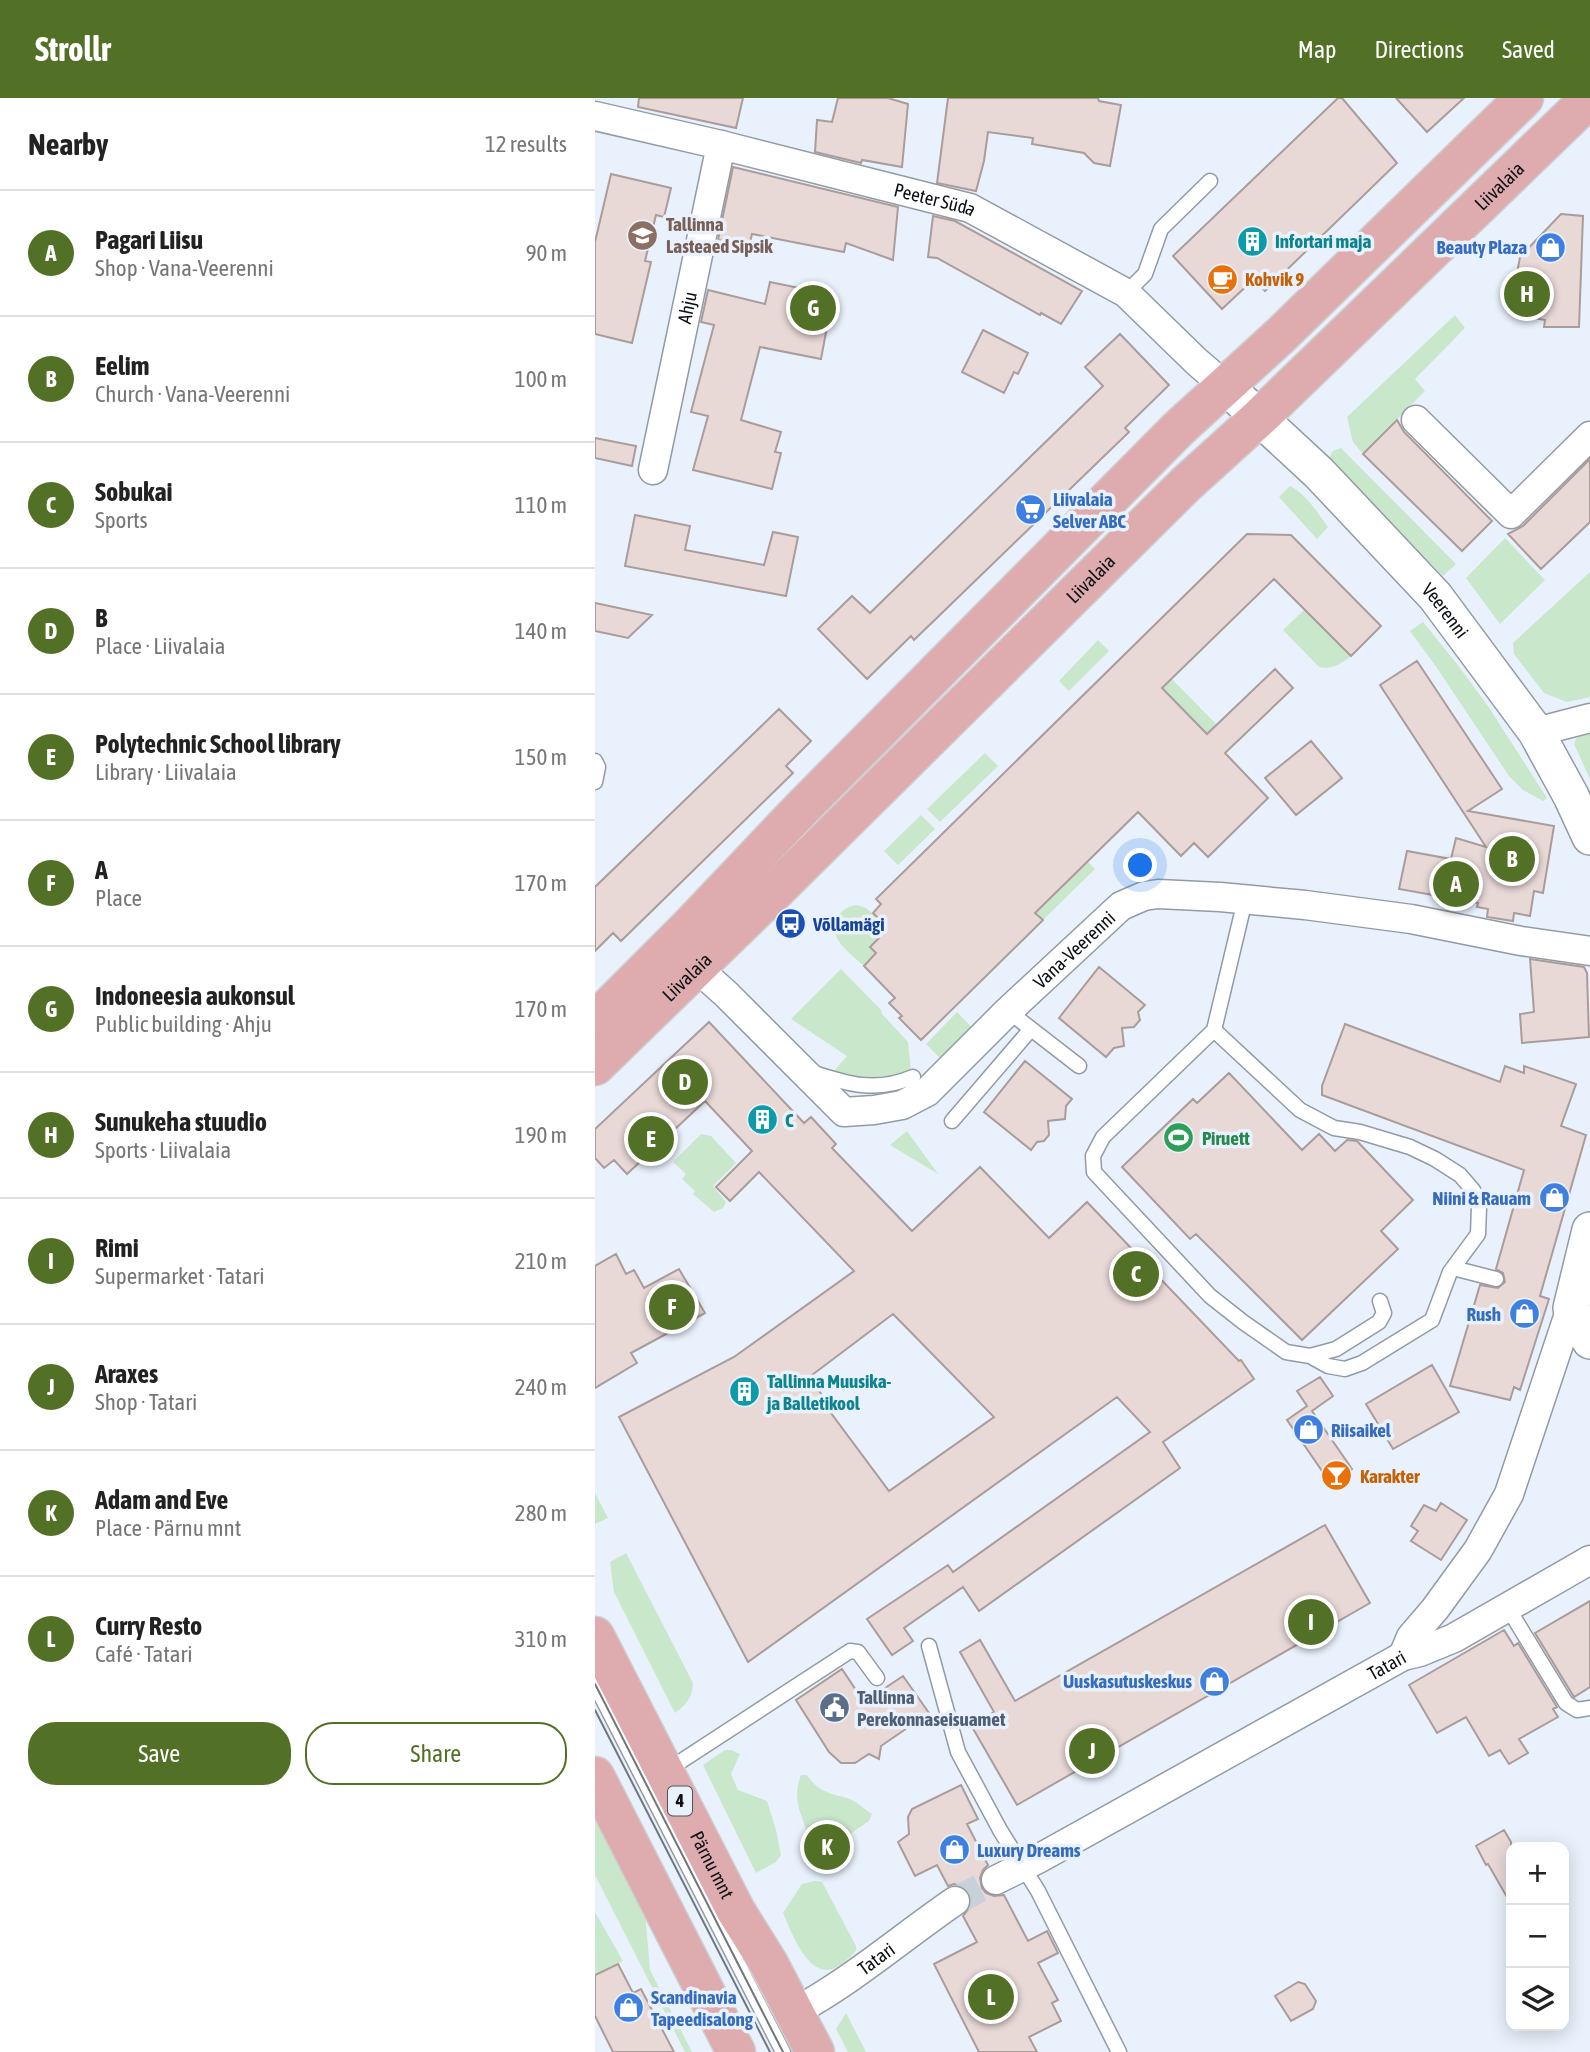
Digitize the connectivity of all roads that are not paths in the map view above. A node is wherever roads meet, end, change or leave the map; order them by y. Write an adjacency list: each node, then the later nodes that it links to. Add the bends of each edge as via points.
1 (1524, 98): 7 (main road, Liivalaia)
2 (1590, 98): 8 (main road, Liivalaia)
3 (595, 116): 4 (street, Peeter Süda)
4 (721, 145): 6 (street, Peeter Süda, via 970,208); 11 (street, Ahju)
5 (1210, 181): 6 (lane, via 1161,229 1145,274)
6 (1126, 293): 7 (street, Peeter Süda)
7 (1225, 386): 8 (street, Veerenni); 18 (main road, Liivalaia)
8 (1260, 417): 13 (street, Veerenni, via 1434,596); 20 (main road, Liivalaia, via 1186,484)
9 (1416, 420): 10 (street, via 1511,514)
10 (1590, 436)
11 (653, 470)
12 (1590, 718): 13 (street)
13 (1536, 732): 16 (street, Veerenni)
14 (595, 761): 15 (lane)
15 (595, 782)
16 (1590, 837)
17 (1245, 900): 19 (street, Vana-Veerenni, via 1411,919); 21 (street, Vana-Veerenni, via 1159,894 1121,905); 24 (lane)
18 (689, 927): 20 (street, via 688,948); 22 (main road, Liivalaia)
19 (1590, 951)
20 (697, 968): 25 (main road, Liivalaia); 27 (street, Vana-Veerenni)
21 (1008, 1012): 23 (lane); 27 (street, Vana-Veerenni, via 927,1091 902,1105 844,1112)
22 (595, 1021)
23 (1031, 1029): 26 (lane); 29 (lane)
24 (1214, 1030): 31 (lane, via 1300,1110 1334,1128 1410,1147 1460,1175 1473,1190 1479,1207 1478,1234); 36 (lane, via 1103,1138 1093,1156 1094,1172 1210,1296 1286,1352)
25 (595, 1066)
26 (1079, 1066)
27 (800, 1068): 28 (lane, via 870,1087)
28 (913, 1077)
29 (952, 1121)
30 (1590, 1230): 34 (street, Tatari)
31 (1454, 1268): 32 (lane); 36 (lane, via 1432,1320 1362,1363 1328,1366)
32 (1496, 1279)
33 (1380, 1301): 36 (lane, via 1384,1313 1379,1322 1336,1349)
34 (1571, 1308): 35 (street); 41 (street, Tatari, via 1509,1494 1478,1550 1411,1637)
35 (1590, 1341)
36 (1310, 1356)
37 (1590, 1560): 38 (street)
38 (1508, 1608): 41 (street, via 1454,1638); 44 (lane, via 1566,1703 1577,1710)
39 (595, 1636): 45 (main road, Pärnu mnt / 4)
40 (929, 1646): 47 (lane, via 958,1752)
41 (1403, 1656): 47 (street, Tatari)
42 (877, 1678): 45 (lane, via 858,1652 850,1651)
43 (595, 1684): 52 (lane)
44 (1590, 1708)
45 (665, 1772): 50 (main road, Pärnu mnt / 4)
46 (595, 1776): 51 (main road)
47 (1022, 1867): 48 (street, Tatari); 54 (lane)
48 (996, 1880)
49 (955, 1901): 50 (street, Tatari, via 857,1974)
50 (794, 2012): 53 (main road, Pärnu mnt / 4)
51 (736, 2052)
52 (783, 2052)
53 (815, 2052)
54 (1119, 2052)

